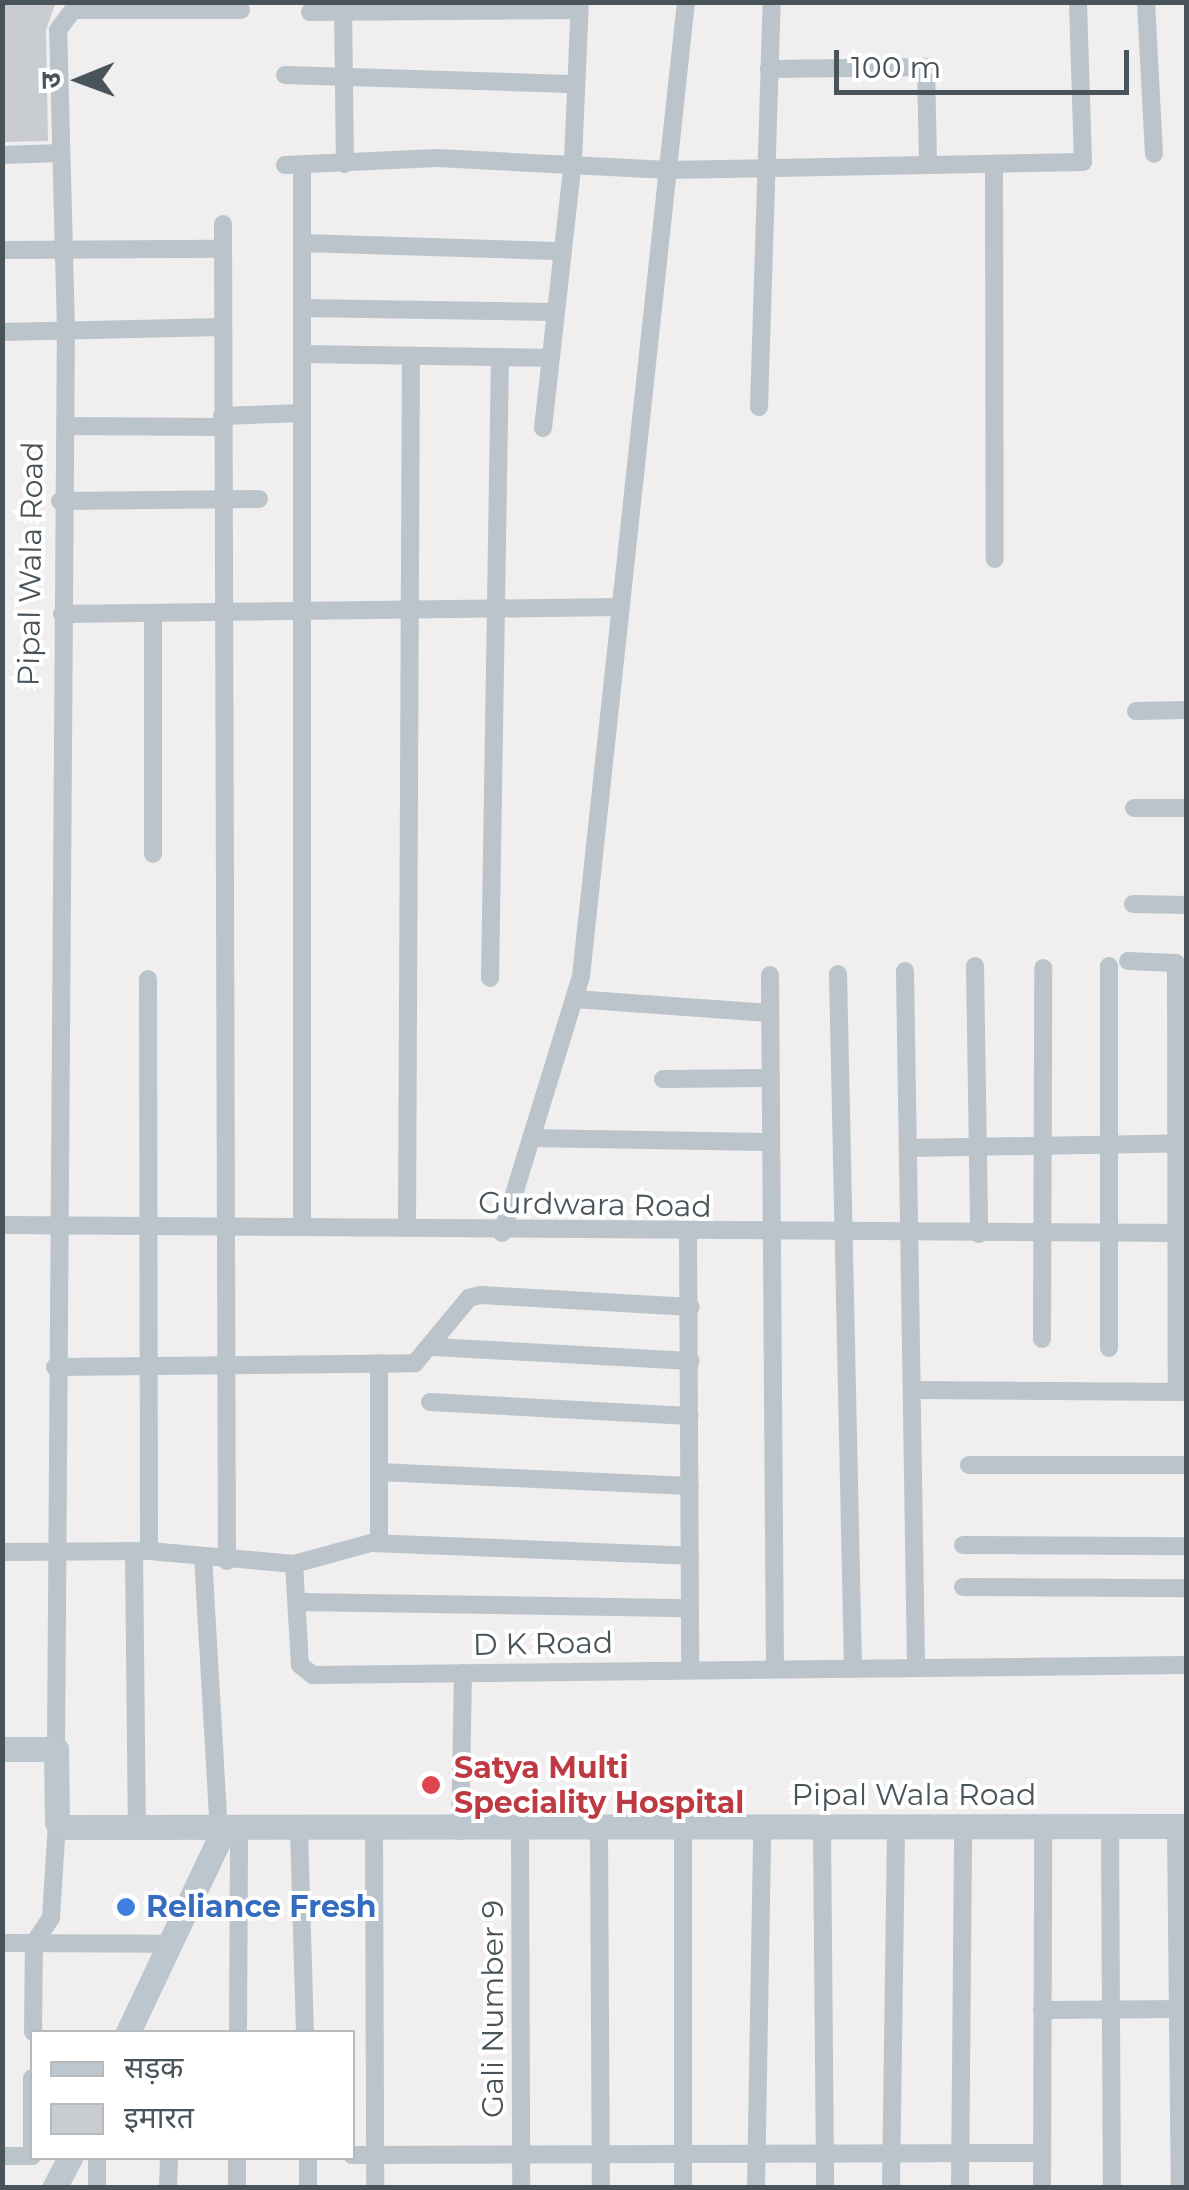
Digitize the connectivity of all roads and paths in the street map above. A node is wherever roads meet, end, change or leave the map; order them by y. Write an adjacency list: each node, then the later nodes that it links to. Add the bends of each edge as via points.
1 (686, 2): 21 (street)
2 (772, 2): 9 (street)
3 (1078, 2): 18 (street, via 1083,162)
4 (1146, 2): 14 (street)
5 (580, 6): 6 (street); 12 (street)
6 (343, 7): 8 (street); 11 (street)
7 (242, 10): 13 (street, Pipal Wala Road, via 64,15)
8 (310, 12)
9 (769, 69): 19 (street, via 926,67); 20 (street)
10 (285, 75): 11 (street)
11 (344, 78): 12 (street); 17 (street)
12 (576, 84): 16 (street)
13 (59, 153): 15 (street); 26 (street, Pipal Wala Road)
14 (1154, 154)
15 (2, 155)
16 (573, 160): 17 (street); 21 (street); 27 (street)
17 (345, 164): 23 (street, via 294,165)
18 (994, 164): 19 (street); 45 (street)
19 (928, 165): 20 (street)
20 (766, 169): 21 (street); 37 (street)
21 (668, 170): 46 (street)
22 (223, 224): 24 (street)
23 (302, 243): 27 (street); 28 (street)
24 (223, 249): 26 (street); 30 (street)
25 (2, 250): 26 (street)
26 (62, 251): 31 (street, Pipal Wala Road)
27 (562, 251): 29 (street)
28 (302, 308): 29 (street); 33 (street)
29 (552, 312): 36 (street)
30 (222, 328): 31 (street); 39 (street)
31 (66, 330): 32 (street); 40 (street, Pipal Wala Road)
32 (2, 332)
33 (302, 354): 34 (street); 38 (street)
34 (411, 356): 35 (street); 48 (street)
35 (500, 358): 36 (street); 47 (street)
36 (545, 358): 41 (street)
37 (759, 407)
38 (302, 413): 39 (street); 49 (street)
39 (222, 422): 40 (street); 42 (street)
40 (66, 426): 44 (street, Pipal Wala Road)
41 (543, 428)
42 (222, 500): 43 (street); 44 (street); 52 (street)
43 (259, 500)
44 (60, 501): 50 (street, Pipal Wala Road)
45 (994, 559)
46 (620, 607): 47 (street); 67 (street)
47 (499, 608): 48 (street); 65 (street)
48 (412, 610): 49 (street); 83 (street)
49 (302, 612): 52 (street); 79 (street)
50 (62, 614): 51 (street); 81 (street, Pipal Wala Road)
51 (153, 614): 52 (street); 57 (street)
52 (224, 614): 78 (street)
53 (1186, 710): 54 (street)
54 (1136, 711)
55 (1134, 808): 56 (street)
56 (1186, 808)
57 (153, 854)
58 (1133, 904): 59 (street)
59 (1186, 905)
60 (975, 966): 76 (street)
61 (1042, 968): 75 (street)
62 (905, 971): 77 (street)
63 (838, 974): 90 (street)
64 (770, 975): 68 (street)
65 (490, 978)
66 (148, 979): 82 (street)
67 (574, 999): 68 (street); 71 (street)
68 (770, 1013): 69 (street)
69 (770, 1078): 70 (street); 72 (street)
70 (664, 1079)
71 (532, 1138): 72 (street); 84 (street)
72 (771, 1142): 89 (street)
73 (1181, 1143): 74 (street); 74 (street, via 1176,963 1118,963); 87 (street)
74 (1108, 1144): 75 (street); 86 (street)
75 (1042, 1145): 76 (street); 85 (street)
76 (976, 1146): 77 (street); 92 (street)
77 (910, 1148): 91 (street)
78 (225, 1224): 79 (street, Gurdwara Road); 82 (street, Gurdwara Road); 99 (street)
79 (302, 1224): 83 (street, Gurdwara Road)
80 (2, 1225): 81 (street, Gurdwara Road)
81 (55, 1225): 82 (street, Gurdwara Road); 101 (street, Pipal Wala Road)
82 (146, 1225): 97 (street)
83 (407, 1228): 84 (street, Gurdwara Road)
84 (502, 1233): 88 (street, Gurdwara Road)
85 (1043, 1233): 86 (street, Gurdwara Road); 92 (street, Gurdwara Road); 94 (street)
86 (1108, 1233): 87 (street, Gurdwara Road); 96 (street)
87 (1182, 1233): 103 (street)
88 (688, 1234): 89 (street, Gurdwara Road); 93 (street)
89 (771, 1234): 90 (street, Gurdwara Road); 126 (street)
90 (840, 1234): 91 (street, Gurdwara Road); 127 (street)
91 (912, 1234): 92 (street, Gurdwara Road); 102 (street)
92 (979, 1234)
93 (691, 1307): 95 (street, via 474,1295); 98 (street)
94 (1042, 1340)
95 (434, 1346): 98 (street); 100 (street, via 416,1364)
96 (1108, 1348)
97 (148, 1360): 99 (street); 101 (street); 114 (street)
98 (691, 1360): 105 (street)
99 (226, 1361): 100 (street); 118 (street)
100 (379, 1363): 108 (street)
101 (56, 1367): 113 (street, Pipal Wala Road)
102 (913, 1390): 103 (street); 125 (street)
103 (1182, 1392)
104 (430, 1402): 105 (street)
105 (690, 1416): 109 (street)
106 (969, 1465): 107 (street)
107 (1186, 1465)
108 (379, 1472): 109 (street); 110 (street)
109 (690, 1486): 117 (street)
110 (379, 1543): 117 (street); 119 (street)
111 (963, 1545): 112 (street)
112 (1186, 1546)
113 (56, 1550): 114 (street); 115 (street); 131 (street, Pipal Wala Road)
114 (141, 1551): 116 (street); 140 (street)
115 (2, 1552)
116 (202, 1556): 118 (street); 144 (street)
117 (690, 1556): 123 (street)
118 (227, 1561): 119 (street)
119 (294, 1564): 122 (street, D K Road)
120 (963, 1587): 121 (street)
121 (1186, 1588)
122 (298, 1602): 123 (street); 129 (street, D K Road, via 300,1665 308,1674)
123 (690, 1608): 128 (street)
124 (1186, 1666): 125 (street, D K Road)
125 (916, 1667): 127 (street, D K Road)
126 (775, 1668): 127 (street, D K Road); 128 (street, D K Road)
127 (853, 1668)
128 (690, 1669): 129 (street, D K Road)
129 (463, 1673): 147 (street)
130 (2, 1748): 131 (street)
131 (56, 1749): 132 (street, Pipal Wala Road)
132 (57, 1822): 140 (street, Pipal Wala Road); 149 (street, via 51,1918)
133 (1110, 1826): 134 (street, Pipal Wala Road); 135 (street, Pipal Wala Road); 153 (street)
134 (1181, 1826): 151 (street)
135 (1043, 1827): 137 (street, Pipal Wala Road); 152 (street)
136 (896, 1828): 137 (street, Pipal Wala Road); 139 (street, Pipal Wala Road); 161 (street)
137 (963, 1828): 162 (street)
138 (762, 1829): 139 (street, Pipal Wala Road); 143 (street, Pipal Wala Road); 166 (street)
139 (822, 1829): 160 (street)
140 (137, 1830): 144 (street, Pipal Wala Road)
141 (520, 1830): 142 (street, Pipal Wala Road); 147 (street, Pipal Wala Road); 164 (street, Gali Number 9)
142 (599, 1830): 143 (street, Pipal Wala Road); 165 (street)
143 (684, 1830): 158 (street)
144 (227, 1831): 145 (street, Pipal Wala Road); 150 (street); 156 (street)
145 (299, 1831): 146 (street, Pipal Wala Road); 157 (street)
146 (374, 1831): 147 (street, Pipal Wala Road); 163 (street)
147 (460, 1831)
148 (2, 1943): 149 (street)
149 (34, 1943): 150 (street); 154 (street)
150 (169, 1944): 155 (street)
151 (1182, 2009): 153 (street); 190 (street)
152 (1042, 2010): 153 (street); 159 (street)
153 (1111, 2010): 189 (street)
154 (33, 2030)
155 (129, 2030)
156 (238, 2030)
157 (305, 2030)
158 (683, 2152): 165 (street); 166 (street); 183 (street)
159 (1042, 2153): 162 (street); 188 (street)
160 (824, 2154): 161 (street); 166 (street); 185 (street)
161 (891, 2154): 162 (street); 186 (street)
162 (961, 2154): 187 (street)
163 (375, 2155): 164 (street); 169 (street); 180 (street)
164 (521, 2155): 165 (street); 181 (street, Gali Number 9)
165 (601, 2155): 182 (street)
166 (756, 2155): 184 (street)
167 (2, 2156): 168 (street)
168 (30, 2156)
169 (355, 2156)
170 (69, 2160): 175 (street)
171 (97, 2160): 176 (street)
172 (169, 2160): 177 (street)
173 (237, 2160): 178 (street)
174 (308, 2160): 179 (street)
175 (54, 2188)
176 (97, 2188)
177 (168, 2188)
178 (237, 2188)
179 (308, 2188)
180 (375, 2188)
181 (521, 2188)
182 (601, 2188)
183 (683, 2188)
184 (756, 2188)
185 (824, 2188)
186 (891, 2188)
187 (960, 2188)
188 (1042, 2188)
189 (1112, 2188)
190 (1180, 2188)

